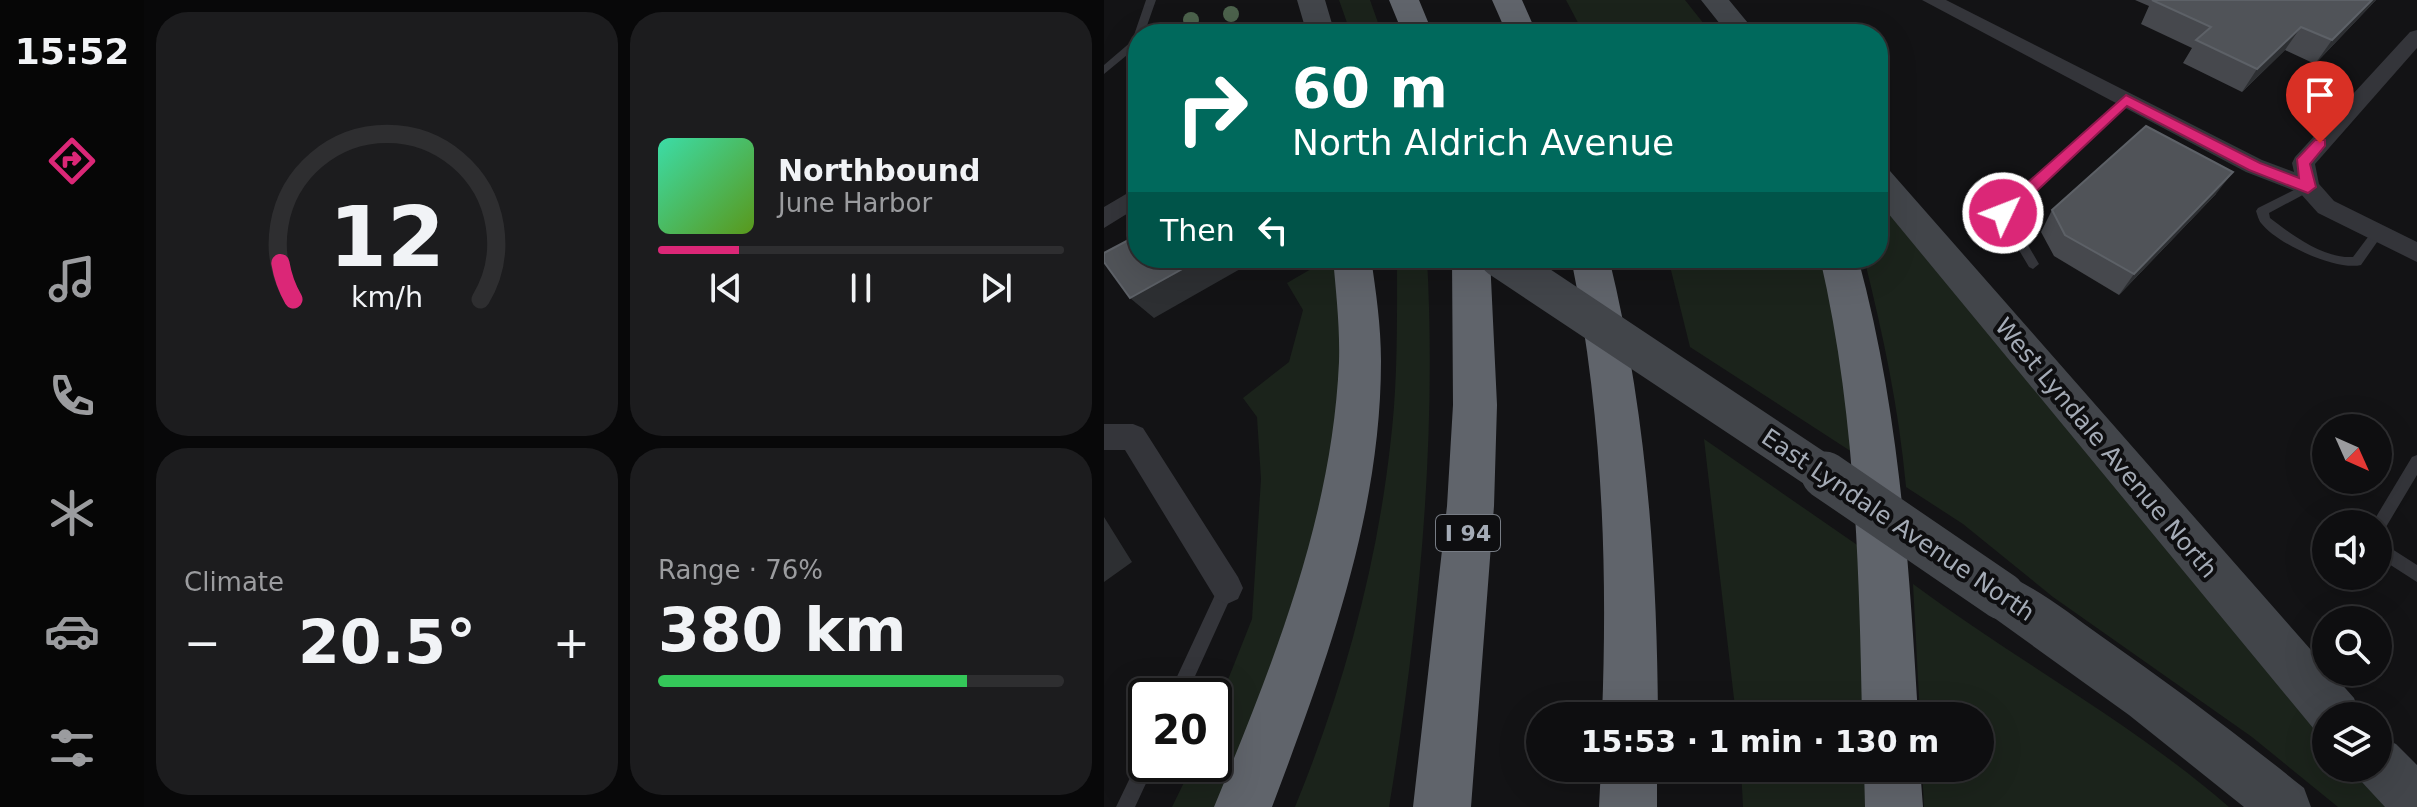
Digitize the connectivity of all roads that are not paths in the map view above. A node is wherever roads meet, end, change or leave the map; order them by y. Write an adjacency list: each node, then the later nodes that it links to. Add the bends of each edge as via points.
1 (1151, 0): 7 (lane)
2 (1311, 0): 8 (main road)
3 (1404, 0): 9 (highway)
4 (1507, 0): 10 (highway)
5 (1715, 0): 11 (main road)
6 (1931, 0): 15 (street)
7 (1142, 24)
8 (1318, 24)
9 (1414, 24)
10 (1518, 24)
11 (1735, 24)
12 (2417, 36): 16 (street, via 2303,163)
13 (1128, 49): 14 (lane)
14 (1104, 71)
15 (2126, 99): 16 (street, via 2254,166); 22 (lane, via 2003,213)
16 (2308, 187): 20 (street, via 2326,207); 20 (lane, via 2262,211 2265,220 2347,264 2357,262)
17 (1888, 191): 37 (main road, West Lyndale Avenue North)
18 (1128, 201): 19 (street)
19 (1105, 216)
20 (2378, 232): 21 (street)
21 (2417, 253)
22 (2033, 264)
23 (1353, 268): 44 (highway, via 1360,363 1345,496 1309,634)
24 (1471, 268): 45 (highway, I 94, via 1472,480)
25 (1514, 268): 48 (main road, East Lyndale Avenue North, bridge, via 2089,655)
26 (1592, 268): 35 (highway, via 1615,388 1628,507)
27 (1841, 268): 36 (highway, via 1868,409)
28 (1104, 437): 33 (street, via 1133,437)
29 (2417, 462): 30 (lane)
30 (2388, 510)
31 (2392, 557): 32 (lane)
32 (2417, 574)
33 (1227, 588): 34 (lane)
34 (1185, 678)
35 (1630, 702)
36 (1889, 702)
37 (2324, 702)
38 (2392, 776): 42 (main road)
39 (1137, 782): 43 (lane)
40 (1629, 782): 46 (highway)
41 (1893, 782): 47 (highway)
42 (2417, 802)
43 (1125, 807)
44 (1243, 807)
45 (1442, 807)
46 (1628, 807)
47 (1894, 807)
48 (2285, 807)

